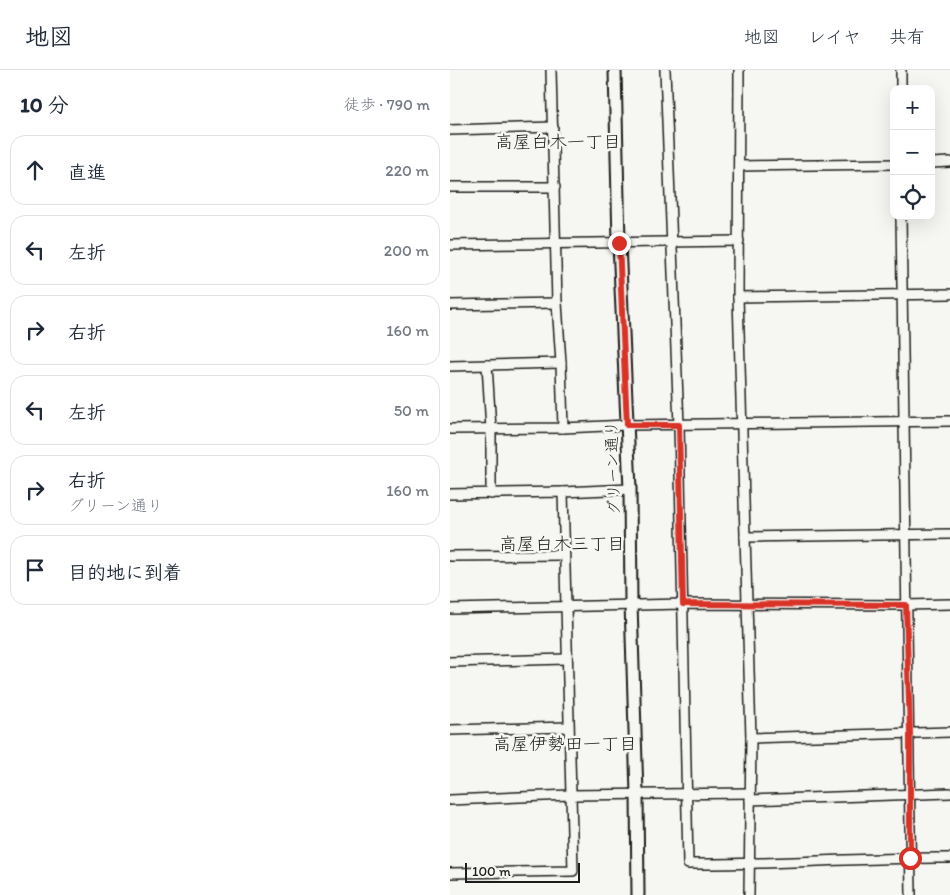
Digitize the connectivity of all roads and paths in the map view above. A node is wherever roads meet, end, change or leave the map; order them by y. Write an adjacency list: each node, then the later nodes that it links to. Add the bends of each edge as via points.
1 (551, 70): 7 (street)
2 (615, 70): 18 (street, グリーン通り)
3 (665, 70): 17 (street)
4 (739, 70): 12 (street)
5 (901, 70): 6 (street)
6 (901, 85)
7 (553, 127): 8 (street); 14 (street)
8 (450, 130)
9 (950, 162): 10 (street)
10 (935, 163)
11 (890, 164): 12 (street)
12 (739, 166): 16 (street)
13 (450, 187): 14 (street)
14 (555, 187): 19 (street)
15 (901, 220): 22 (street)
16 (739, 241): 17 (street); 23 (street)
17 (671, 242): 18 (street); 33 (street)
18 (619, 243): 19 (street); 32 (street, グリーン通り)
19 (556, 244): 20 (street); 24 (street)
20 (450, 245)
21 (950, 294): 22 (street)
22 (902, 296): 23 (street); 30 (street)
23 (738, 297): 31 (street)
24 (557, 303): 25 (street); 26 (street)
25 (450, 305)
26 (561, 363): 27 (street); 34 (street)
27 (487, 365): 28 (street); 36 (street)
28 (450, 366)
29 (950, 421): 30 (street)
30 (903, 422): 31 (street); 42 (street)
31 (742, 424): 33 (street); 43 (street)
32 (627, 425): 33 (street); 34 (street); 37 (street, グリーン通り)
33 (679, 425): 47 (street)
34 (563, 428): 36 (street)
35 (450, 429): 36 (street)
36 (490, 429): 40 (street)
37 (630, 489): 38 (street); 46 (street, グリーン通り)
38 (563, 492): 40 (street); 44 (street)
39 (450, 494): 40 (street)
40 (491, 494)
41 (950, 534): 42 (street)
42 (905, 535): 43 (street); 50 (street)
43 (745, 537): 48 (street)
44 (564, 554): 45 (street); 51 (street)
45 (450, 556)
46 (631, 604): 47 (street); 51 (street); 61 (street, グリーン通り)
47 (683, 604): 48 (street); 62 (street)
48 (748, 604): 50 (street); 59 (street)
49 (950, 604): 50 (street)
50 (906, 605): 58 (street)
51 (565, 607): 52 (street); 53 (street)
52 (450, 609)
53 (566, 659): 54 (street); 55 (street)
54 (450, 662)
55 (568, 727): 56 (street); 63 (street)
56 (450, 730)
57 (950, 732): 58 (street)
58 (910, 733): 59 (street); 64 (street)
59 (751, 738): 65 (street)
60 (950, 793): 64 (street)
61 (637, 794): 62 (street); 63 (street); 71 (street, グリーン通り)
62 (687, 794): 65 (street); 69 (street, via 688,864)
63 (570, 795): 66 (street); 70 (street, via 573,871)
64 (910, 795): 65 (street); 67 (street)
65 (750, 796): 69 (street)
66 (450, 800)
67 (910, 858): 68 (street); 69 (street); 73 (street)
68 (950, 858)
69 (749, 864): 72 (street)
70 (450, 873)
71 (638, 895)
72 (749, 895)
73 (911, 895)

